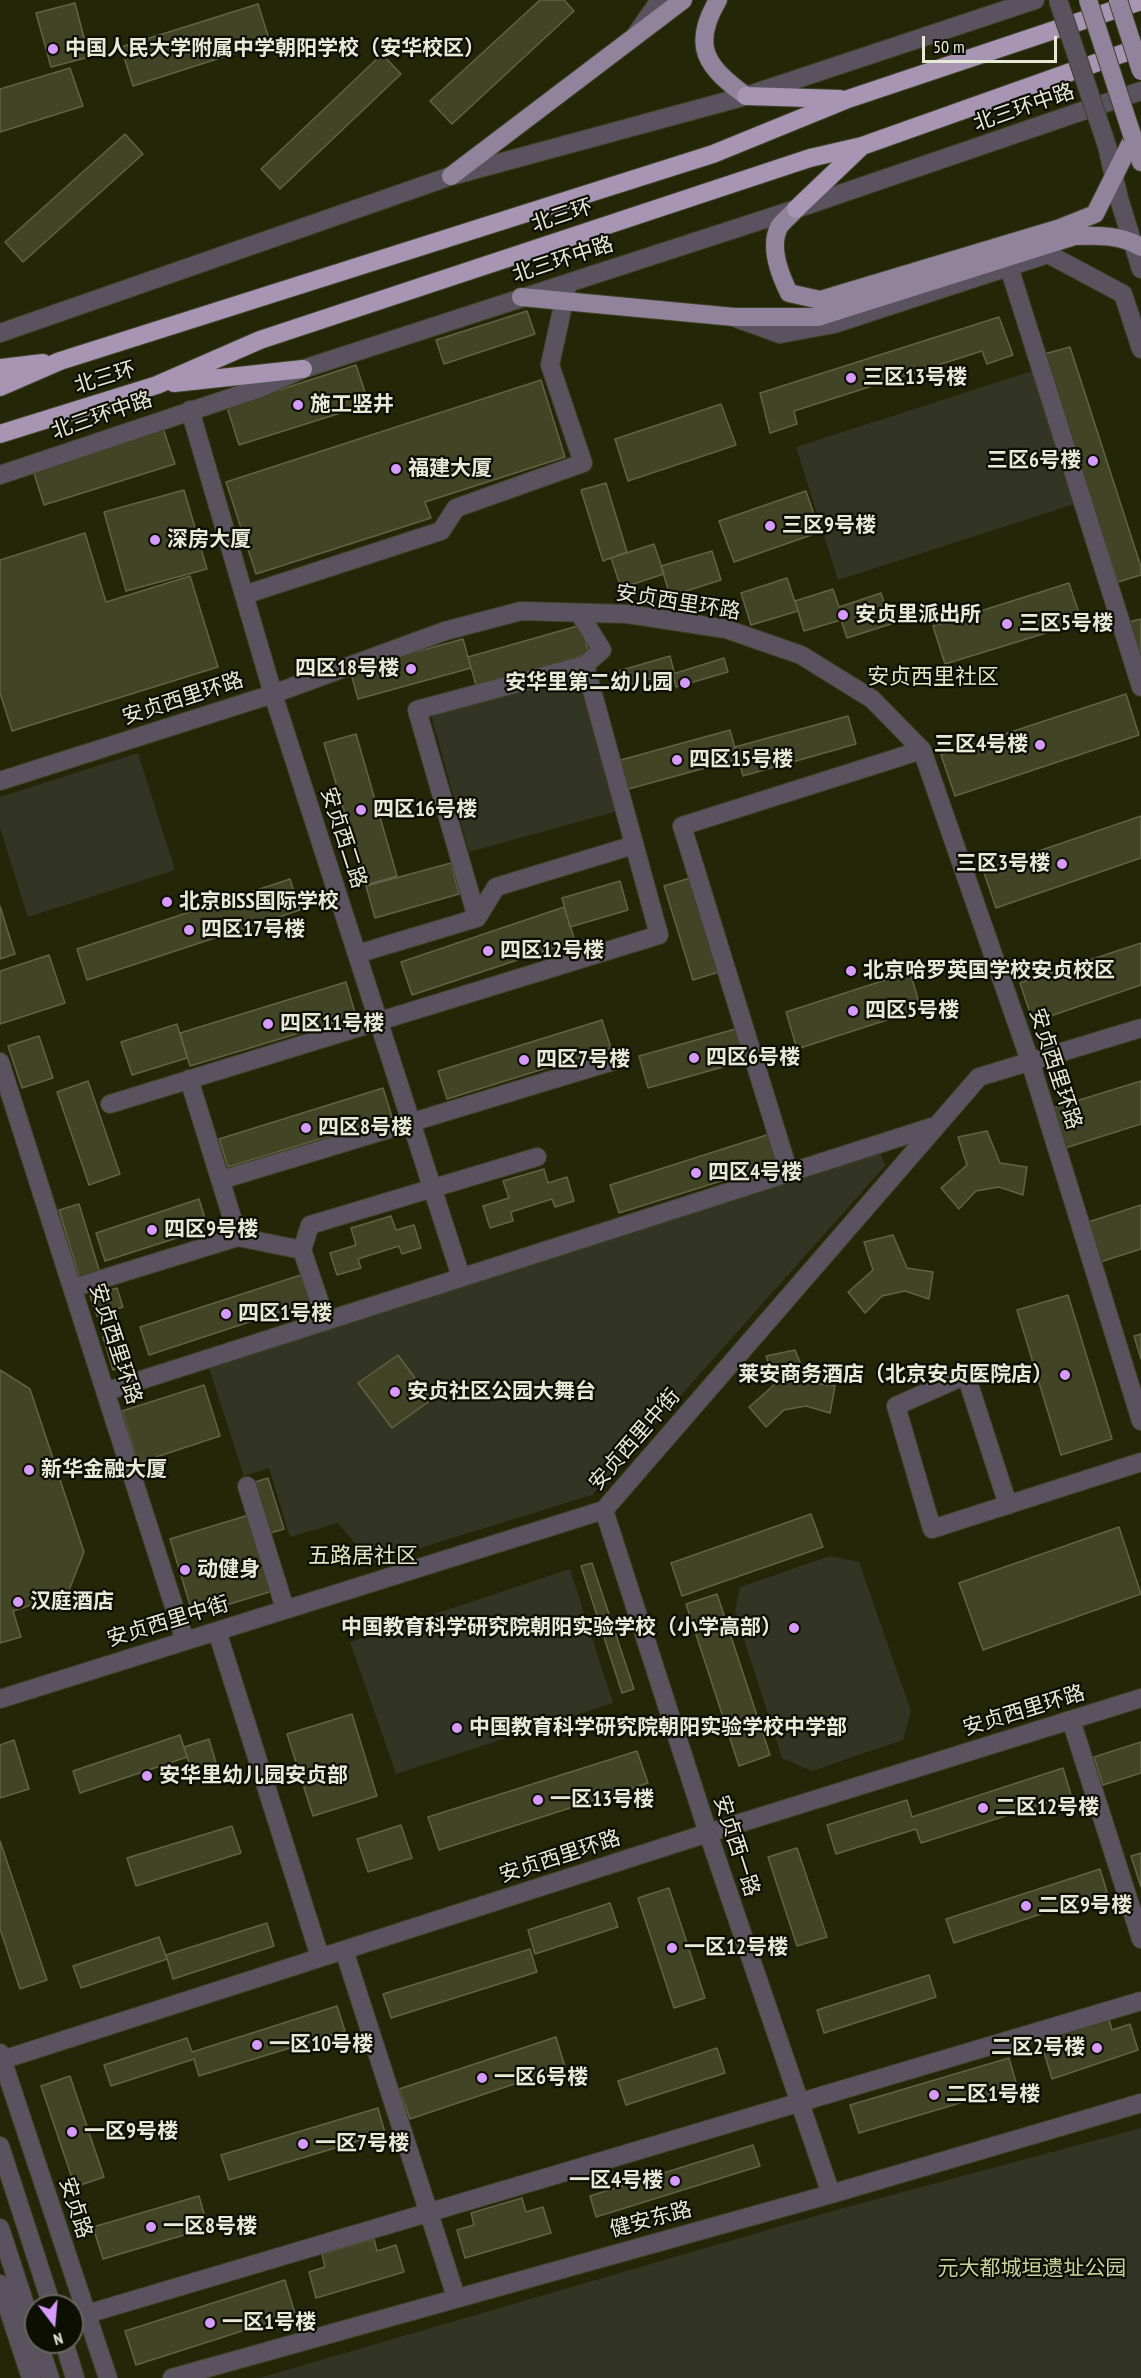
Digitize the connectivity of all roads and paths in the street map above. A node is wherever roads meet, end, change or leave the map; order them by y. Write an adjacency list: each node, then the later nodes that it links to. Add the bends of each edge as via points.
1 (660, 0): 9 (street)
2 (683, 0): 9 (main road)
3 (718, 0): 13 (main road, via 704,34 706,52 717,75)
4 (1035, 0): 13 (street)
5 (1058, 0): 19 (street, bridge)
6 (1088, 0): 15 (main road, bridge)
7 (1118, 0): 11 (main road, bridge)
8 (1141, 1): 14 (highway, 北三环)
9 (632, 40): 18 (main road)
10 (1141, 47): 16 (highway, 北三环)
11 (1141, 71)
12 (1141, 92): 20 (street, 北三环中路)
13 (746, 96): 14 (highway); 18 (street)
14 (848, 99): 30 (highway, 北三环, via 713,154)
15 (1133, 138): 17 (main road); 19 (main road)
16 (862, 146): 20 (highway); 33 (highway, 北三环, via 810,158 260,340)
17 (1141, 162)
18 (451, 176): 28 (street)
19 (1114, 178): 20 (main road, via 1095,214 820,300 789,293 778,272 778,228); 21 (street)
20 (796, 209): 24 (street, 北三环中路)
21 (1137, 244): 23 (street); 27 (main road, via 1100,235 1075,237 818,317)
22 (1009, 267): 27 (street, via 834,324 780,334); 29 (street, via 1048,254 1123,294); 41 (street)
23 (1141, 269)
24 (568, 283): 25 (street, 北三环中路); 26 (street)
25 (521, 297): 26 (main road); 32 (street, 北三环中路)
26 (562, 301): 27 (main road); 38 (street, via 550,365 583,463 456,508 441,531)
27 (734, 317)
28 (0, 333)
29 (1141, 349)
30 (60, 362): 31 (highway); 34 (highway, 北三环)
31 (0, 368)
32 (303, 369): 33 (highway); 35 (street, 北三环中路, via 260,388)
33 (157, 385): 36 (highway, 北三环)
34 (0, 387)
35 (190, 410): 37 (street, 北三环中路); 38 (street, 安贞西二路)
36 (0, 434)
37 (0, 475)
38 (244, 595): 42 (street, 安贞西二路)
39 (579, 613): 40 (street, via 602,650); 42 (street, 安贞西里环路, via 520,611 488,619); 43 (street, 安贞西里环路, via 628,614 726,629 801,655 872,699)
40 (585, 665): 45 (street); 46 (street, via 417,710)
41 (1141, 687)
42 (273, 694): 44 (street, 安贞西里环路); 47 (street, 安贞西二路)
43 (922, 750): 50 (street, 安贞西里环路); 56 (street, via 682,826)
44 (0, 781)
45 (634, 845): 46 (street, via 496,887); 52 (street, via 659,935)
46 (477, 918): 47 (street)
47 (357, 954): 60 (street, 安贞西二路)
48 (1141, 1028): 50 (street, 安贞西里中街)
49 (618, 1060): 57 (street)
50 (1030, 1061): 54 (street, 安贞西里中街, via 979,1077); 64 (street, 安贞西里环路)
51 (0, 1062): 61 (street, 安贞西里环路)
52 (189, 1079): 53 (street); 57 (street)
53 (110, 1104)
54 (936, 1125): 56 (street); 68 (street, 安贞西里中街)
55 (537, 1157): 59 (street, via 310,1225)
56 (789, 1173): 60 (street)
57 (221, 1180): 58 (street)
58 (238, 1237): 59 (street); 61 (street)
59 (302, 1250): 62 (street)
60 (461, 1277): 62 (street)
61 (73, 1288): 63 (street, 安贞西里环路)
62 (326, 1321): 63 (street)
63 (106, 1391): 71 (street, 安贞西里环路)
64 (1141, 1421)
65 (1141, 1462): 67 (street)
66 (247, 1485): 69 (street)
67 (1008, 1505): 67 (street, via 932,1529 896,1406 966,1375)
68 (604, 1510): 69 (street, 安贞西里中街); 75 (street, 安贞西一路)
69 (285, 1609): 70 (street, 安贞西里中街)
70 (217, 1630): 71 (street, 安贞西里中街); 78 (street)
71 (185, 1641): 73 (street, 安贞西里中街)
72 (1141, 1698): 74 (street, 安贞西里环路)
73 (0, 1699)
74 (1071, 1720): 75 (street, 安贞西里环路); 76 (street)
75 (708, 1833): 77 (street, 安贞西里环路); 81 (street, 安贞西一路)
76 (1141, 1939)
77 (344, 1950): 78 (street, 安贞西里环路); 85 (street)
78 (320, 1958): 80 (street, 安贞西里环路)
79 (1141, 2001): 81 (street)
80 (1, 2056): 91 (street, 安贞路)
81 (800, 2102): 84 (street, 安贞西一路); 85 (street)
82 (1141, 2103): 84 (street, 健安东路)
83 (0, 2146): 88 (street)
84 (831, 2194): 89 (street, 健安东路)
85 (428, 2212): 89 (street); 91 (street)
86 (0, 2228): 90 (street)
87 (0, 2284): 94 (street)
88 (48, 2294)
89 (456, 2297): 98 (street, 健安东路)
90 (24, 2301)
91 (87, 2314): 97 (street, 安贞路)
92 (42, 2354): 95 (street)
93 (68, 2354): 96 (street)
94 (31, 2378)
95 (50, 2378)
96 (75, 2378)
97 (108, 2378)
98 (172, 2378)

